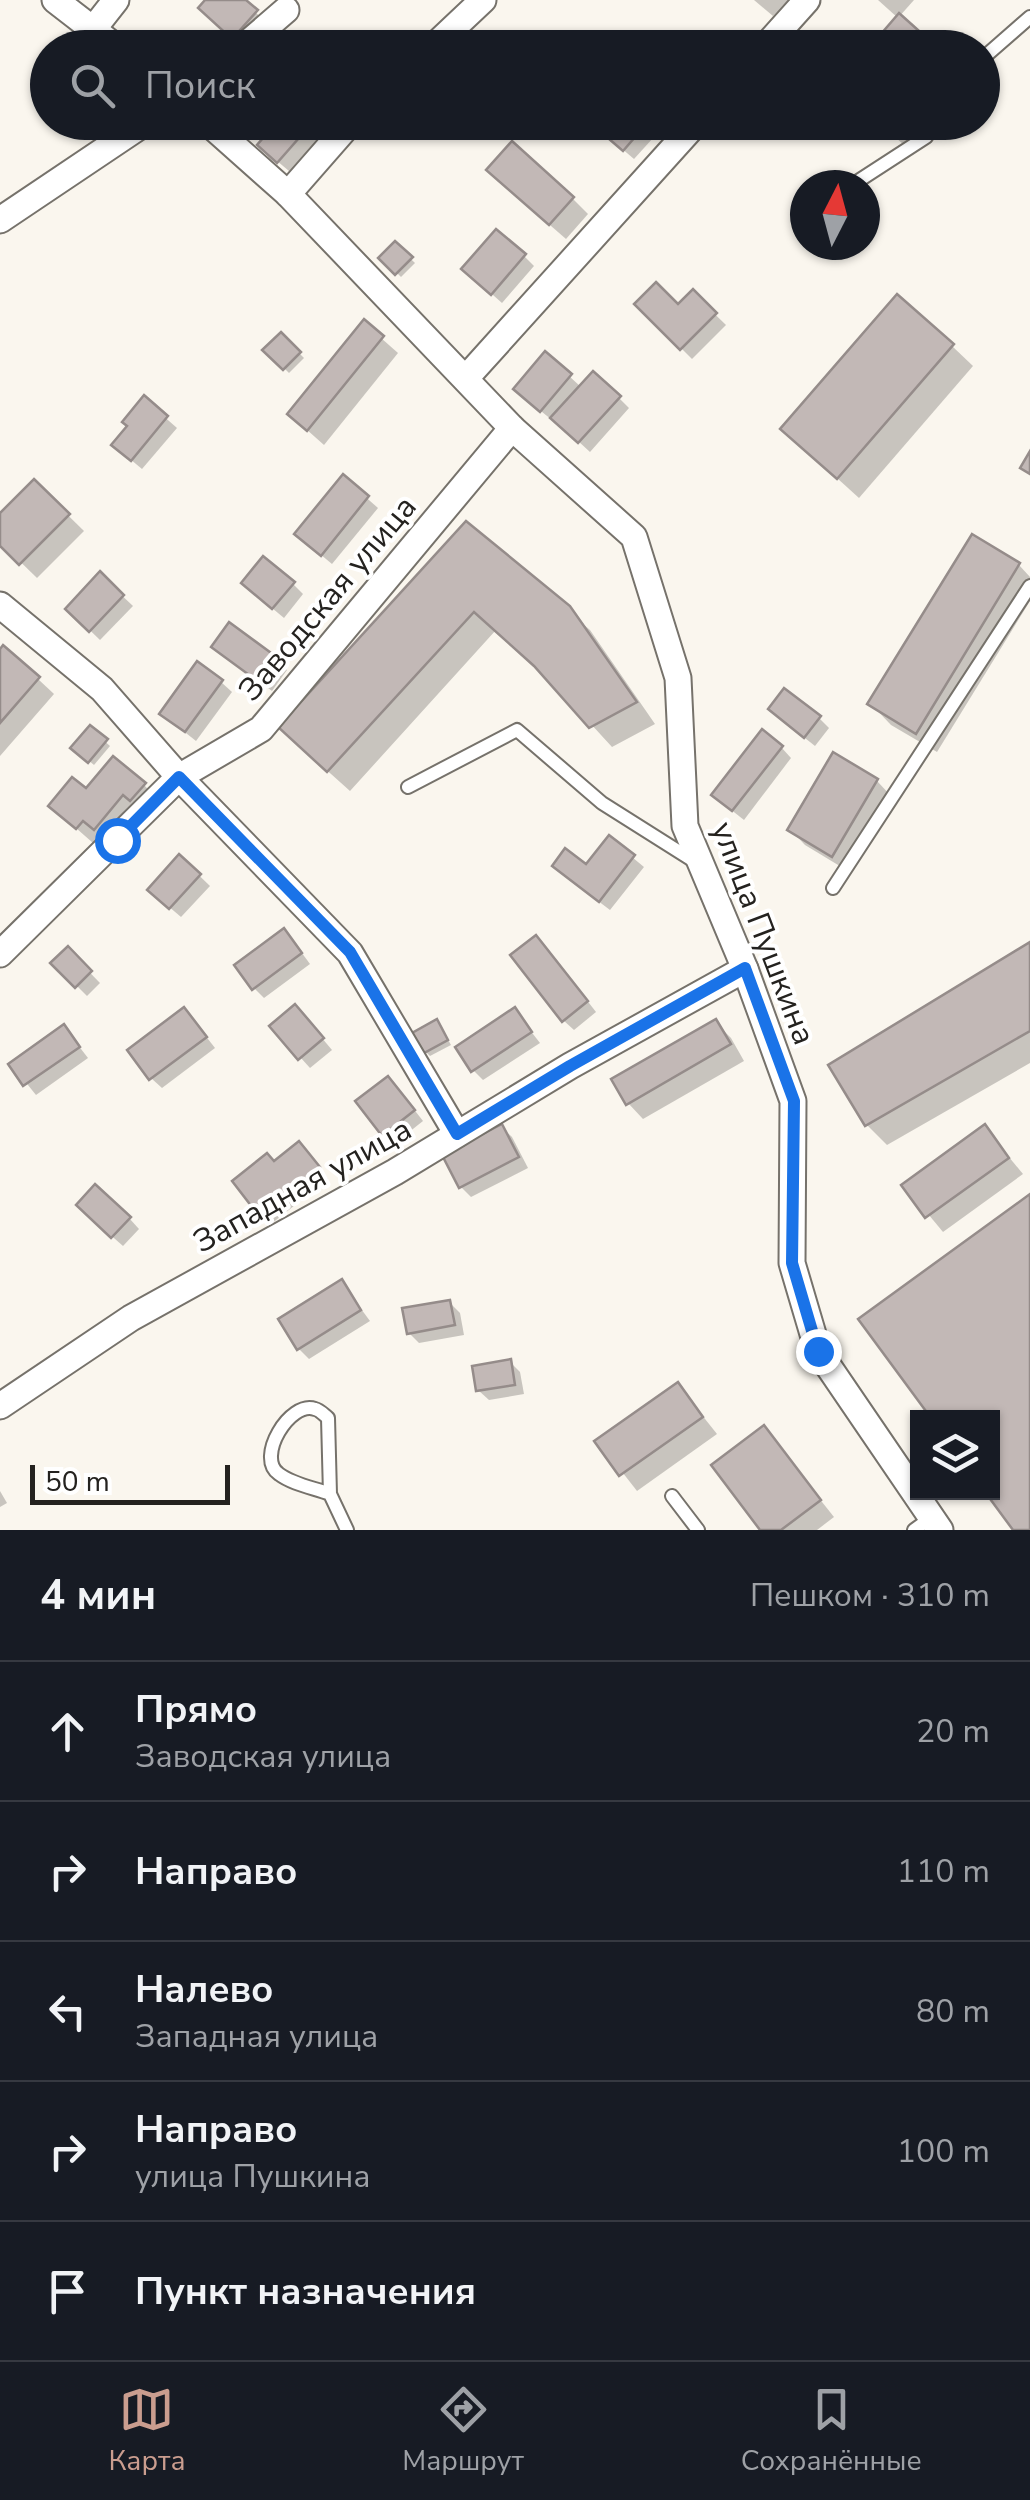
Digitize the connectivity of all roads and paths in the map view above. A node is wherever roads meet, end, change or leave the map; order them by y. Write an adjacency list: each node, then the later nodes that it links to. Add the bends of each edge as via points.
1 (55, 0): 7 (street)
2 (116, 0): 7 (street)
3 (484, 0): 10 (street)
4 (807, 0): 11 (street)
5 (286, 10): 9 (street)
6 (1030, 17): 12 (lane)
7 (94, 28): 8 (street)
8 (96, 30)
9 (263, 30)
10 (452, 30)
11 (780, 30)
12 (1000, 43)
13 (119, 140): 20 (street)
14 (227, 140): 19 (street, улица Пушкина)
15 (335, 140): 19 (street)
16 (681, 140): 21 (street)
17 (921, 140): 18 (lane)
18 (875, 170)
19 (288, 194): 21 (street, улица Пушкина)
20 (0, 220)
21 (466, 378): 22 (street, улица Пушкина)
22 (512, 428): 25 (street, Заводская улица, via 261,728); 27 (street, улица Пушкина, via 634,537 678,678 685,826)
23 (1030, 586): 28 (lane)
24 (0, 605): 25 (street, via 102,689)
25 (179, 777): 29 (street, Заводская улица); 31 (street, via 350,952)
26 (408, 787): 27 (lane, via 517,730 602,804)
27 (702, 866): 30 (street, улица Пушкина)
28 (834, 888)
29 (0, 954)
30 (745, 968): 31 (street, Западная улица); 35 (street, улица Пушкина, via 794,1101 792,1263 818,1351)
31 (457, 1134): 32 (street, Западная улица, via 131,1318)
32 (0, 1406)
33 (330, 1494): 33 (lane, via 328,1418 304,1408 294,1412 270,1450 270,1462 277,1474); 36 (lane)
34 (672, 1496): 37 (lane)
35 (928, 1526)
36 (346, 1530)
37 (698, 1530)

